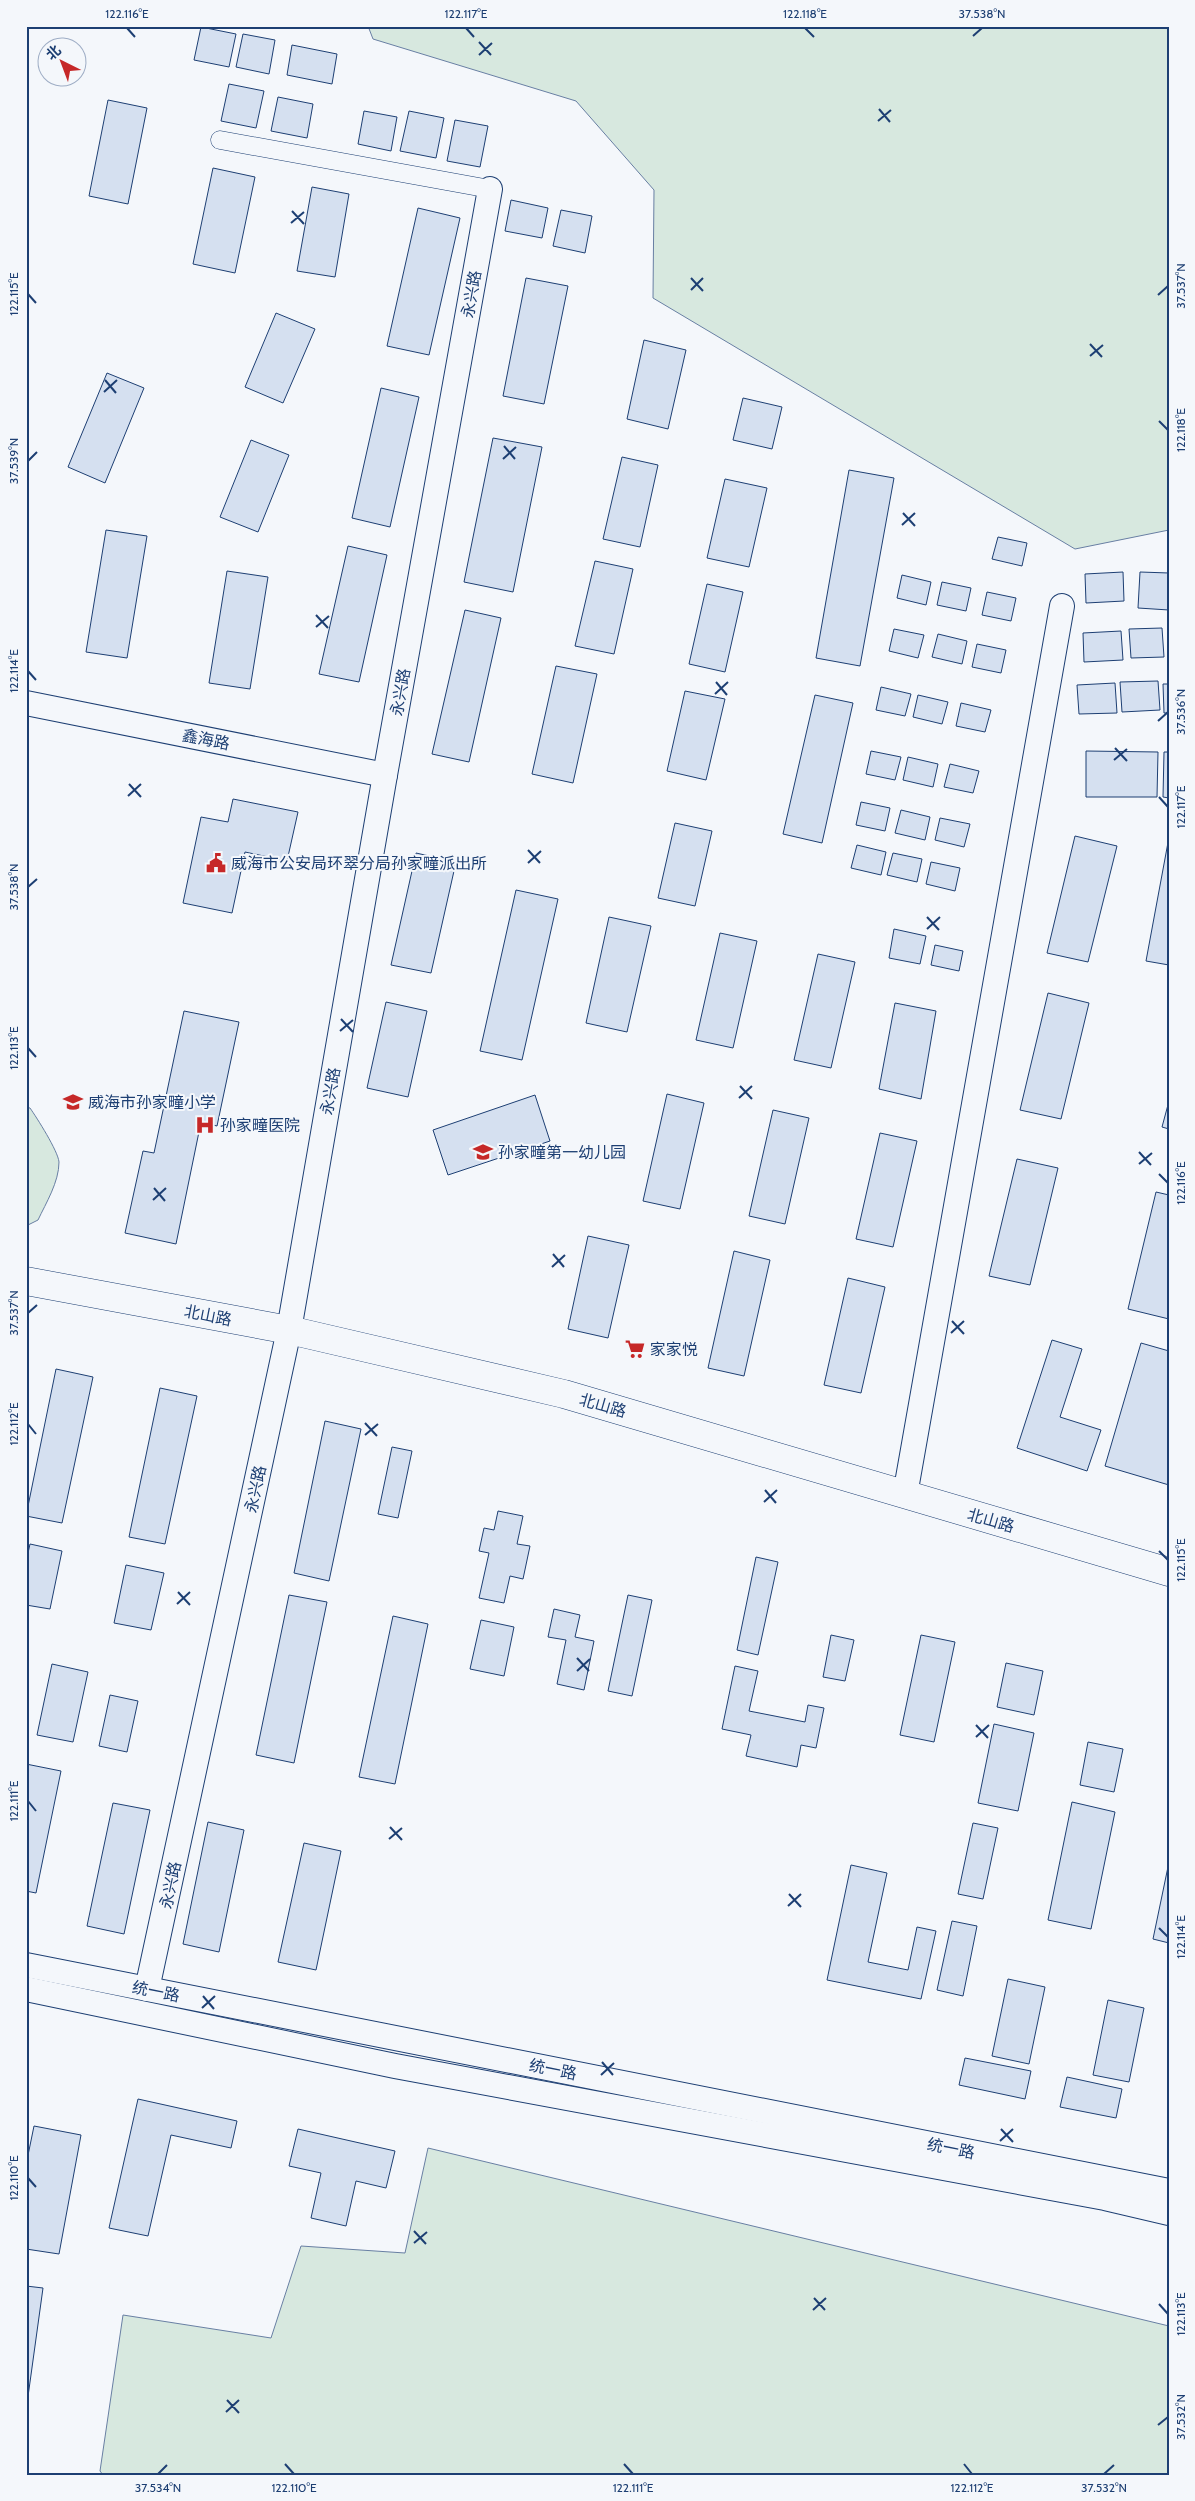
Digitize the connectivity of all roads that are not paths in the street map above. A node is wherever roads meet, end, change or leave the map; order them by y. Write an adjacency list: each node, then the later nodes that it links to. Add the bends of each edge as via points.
1 (220, 140): 2 (street)
2 (490, 189): 5 (street, 永兴路)
3 (1062, 606): 8 (street)
4 (26, 704): 5 (street, 鑫海路)
5 (385, 774): 7 (street, 永兴路)
6 (26, 1281): 7 (main road, 北山路)
7 (289, 1330): 8 (main road, 北山路, via 564,1394); 12 (street, 永兴路)
8 (905, 1495): 9 (main road, 北山路)
9 (1169, 1572)
10 (26, 1965): 12 (street, 统一路)
11 (26, 1989): 14 (street, 统一路, via 395,2066)
12 (147, 1989): 13 (street, 统一路)
13 (1169, 2191)
14 (1169, 2213)

